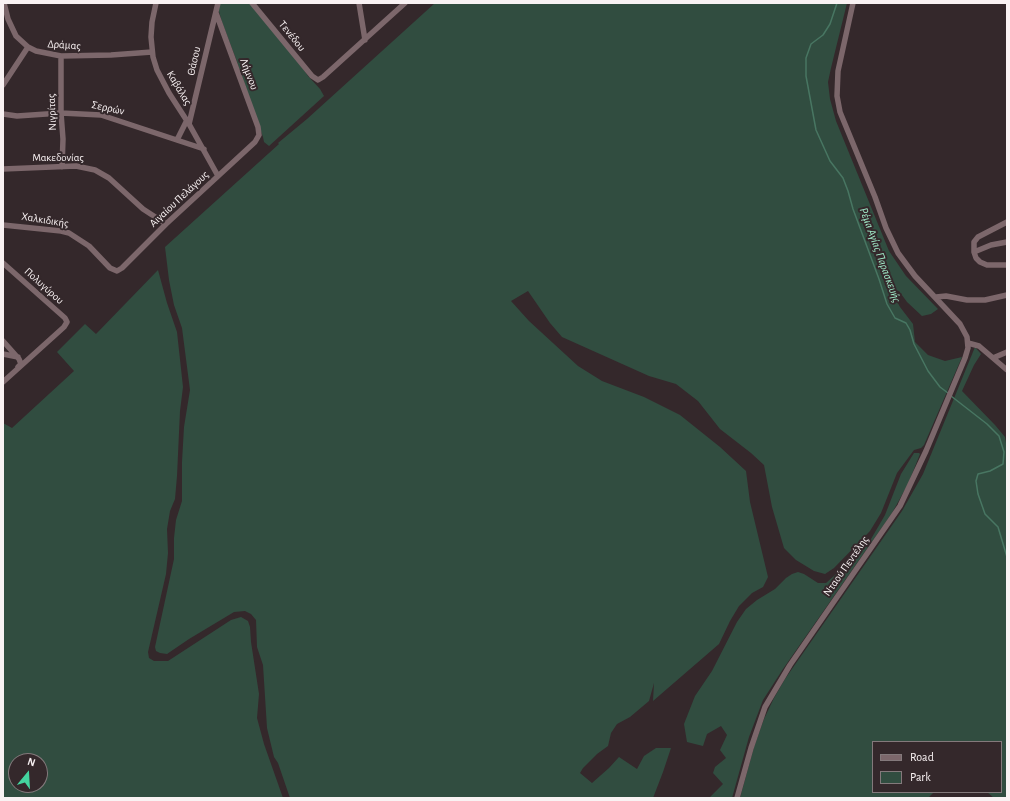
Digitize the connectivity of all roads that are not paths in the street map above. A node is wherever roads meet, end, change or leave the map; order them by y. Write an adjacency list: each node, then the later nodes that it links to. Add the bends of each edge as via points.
1 (4, 3): 10 (street, Δράμας, via 14,33)
2 (156, 3): 11 (street, Καβάλας, via 152,16)
3 (218, 3): 8 (street, Θάσου)
4 (252, 3): 9 (street, Τενέδου, via 318,80)
5 (360, 3): 9 (street)
6 (405, 3): 9 (street)
7 (853, 3): 32 (street, via 838,71 837,96 840,112 898,253)
8 (216, 13): 16 (street, Θάσου); 18 (street, Λήμνου, via 258,127 259,136)
9 (366, 40)
10 (28, 47): 12 (street, Δράμας, via 40,53); 13 (street)
11 (152, 52): 12 (street, Δράμας, via 111,56); 16 (street, Καβάλας, via 161,79)
12 (61, 56): 15 (street, Νιγρίτας)
13 (3, 85)
14 (3, 114): 15 (street, Σερρών)
15 (61, 114): 17 (street, Σερρών, via 101,115); 20 (street, Νιγρίτας)
16 (188, 122): 17 (street, Θάσου); 19 (street, Καβάλας)
17 (177, 140): 19 (street, Σερρών)
18 (255, 142): 22 (street, Αιγαίου Πελάγους)
19 (204, 149): 22 (street, Καβάλας)
20 (62, 166): 21 (street, Μακεδονίας); 24 (street, Μακεδονίας, via 85,167 102,173 143,209)
21 (3, 168)
22 (218, 176): 24 (street, Αιγαίου Πελάγους)
23 (1007, 222): 27 (street, via 978,237 974,242)
24 (166, 224): 30 (street, Αιγαίου Πελάγους)
25 (3, 225): 30 (street, Χαλκιδικής, via 69,233 89,246 110,268)
26 (1007, 242): 27 (street)
27 (974, 252): 29 (street, via 980,262 987,265)
28 (3, 263): 39 (street, Πολυγύρου, via 67,322)
29 (1007, 265)
30 (117, 271)
31 (1007, 296): 32 (street, via 985,300)
32 (936, 297): 34 (street, via 965,331)
33 (3, 341): 37 (street)
34 (968, 343): 38 (street, via 979,346); 42 (street, Νταού Πεντέλης, via 965,358 900,506 790,665 765,707)
35 (1007, 352): 38 (street)
36 (3, 354): 37 (street)
37 (18, 357): 39 (street, via 20,364)
38 (994, 358): 40 (street)
39 (17, 369): 41 (street)
40 (1007, 370)
41 (3, 382)
42 (737, 798)

